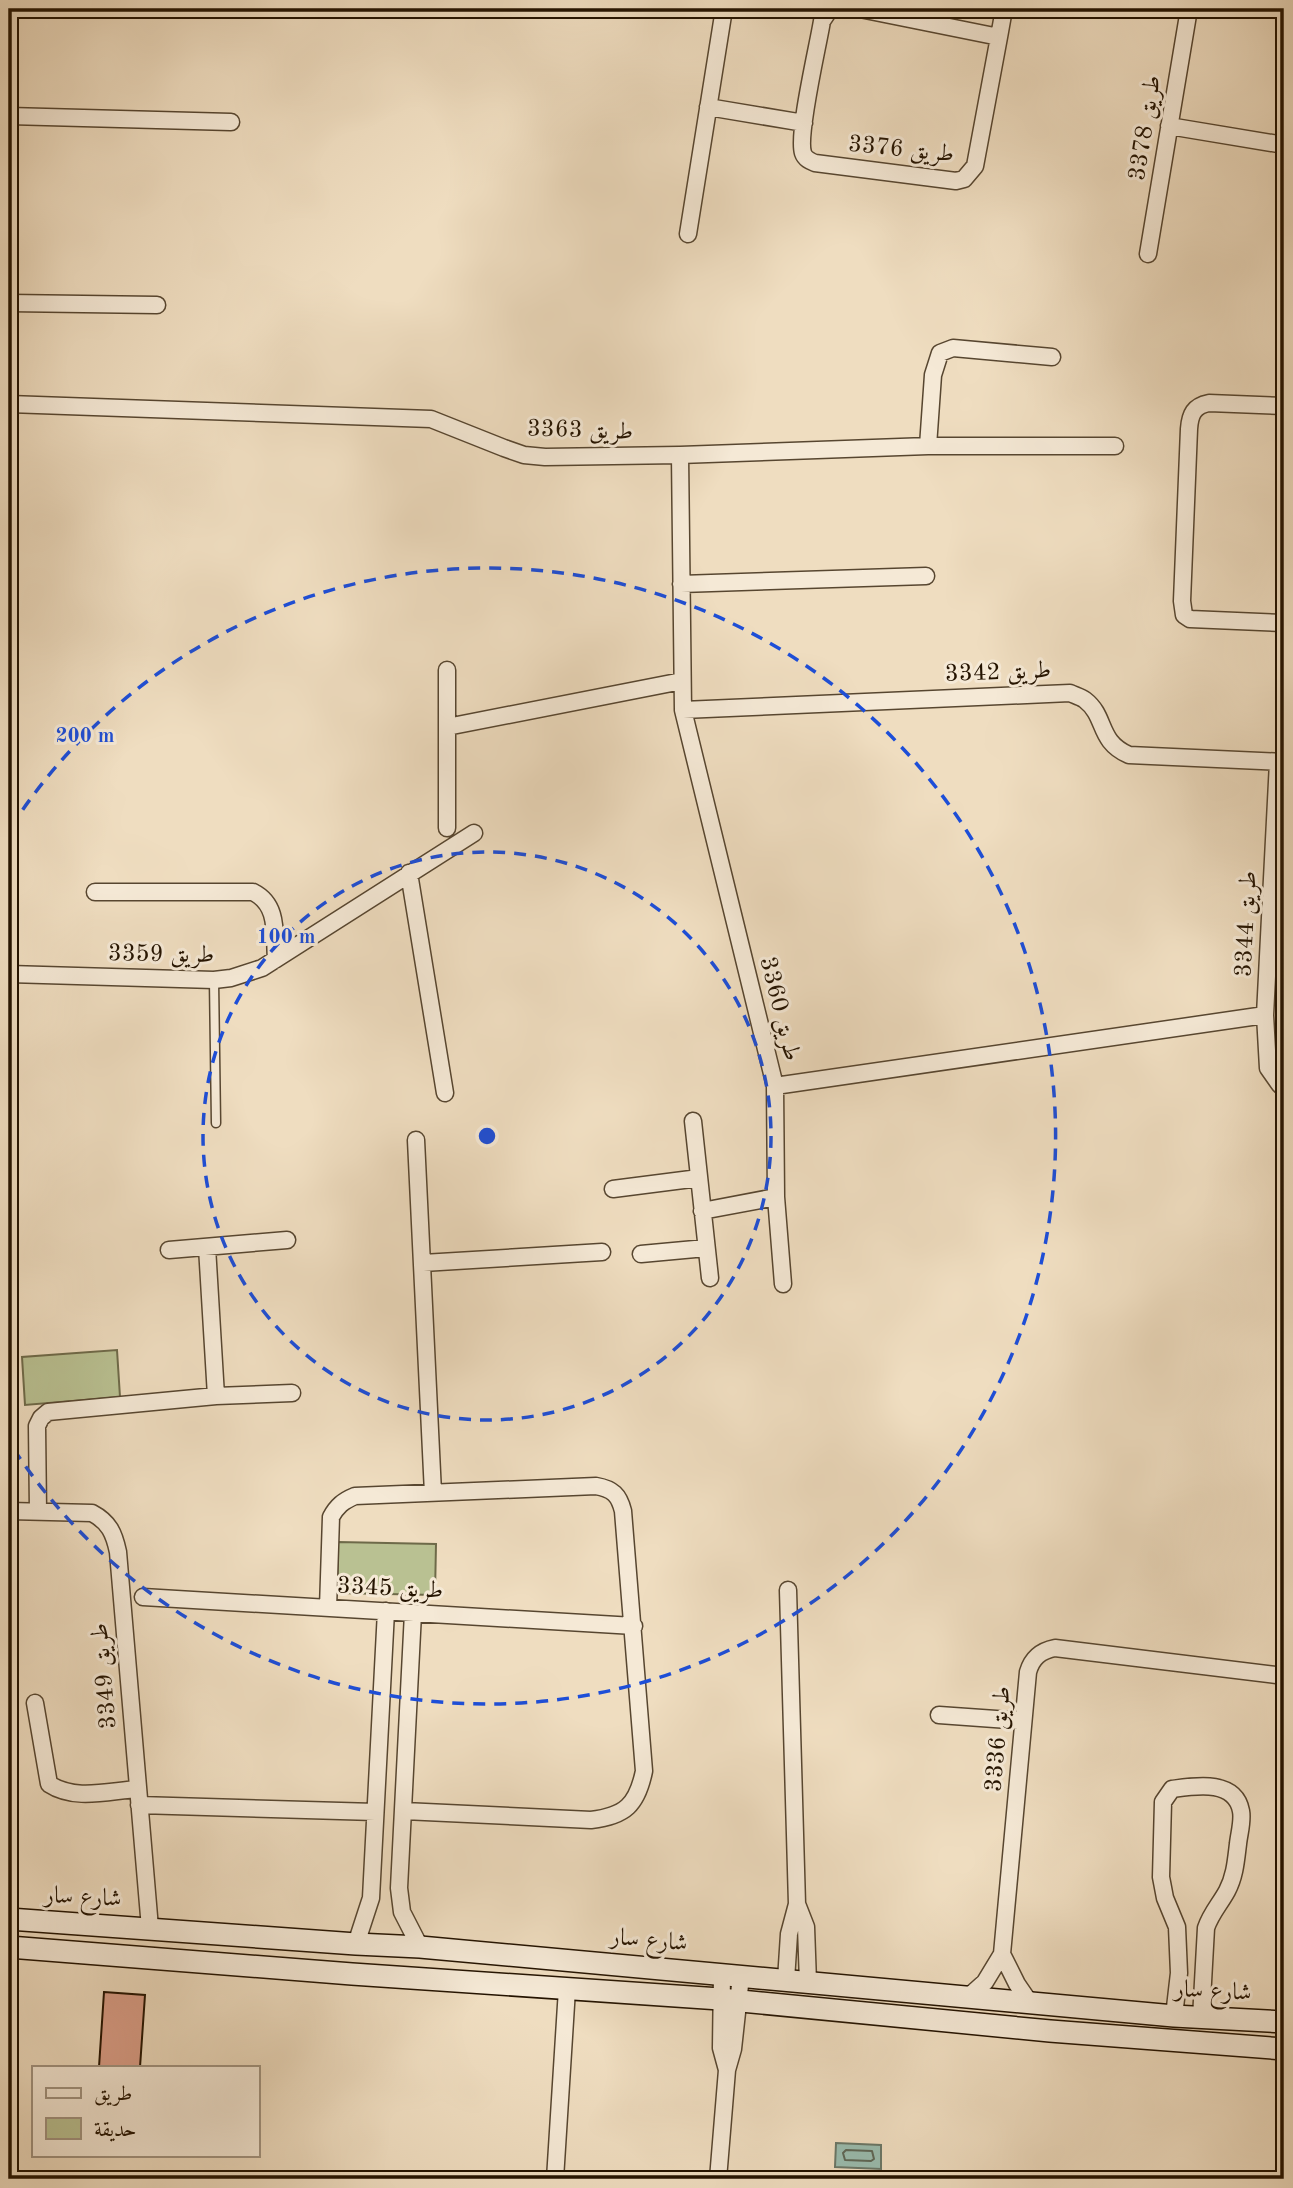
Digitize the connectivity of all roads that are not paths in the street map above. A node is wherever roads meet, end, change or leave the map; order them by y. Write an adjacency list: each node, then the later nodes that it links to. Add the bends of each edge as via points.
1 (724, 9): 7 (street)
2 (830, 9): 10 (street, طريق 3376, via 822,22)
3 (860, 9): 6 (street)
4 (1004, 9): 6 (street, طريق 3376)
5 (1189, 9): 11 (street, طريق 3378)
6 (999, 37): 10 (street, طريق 3376, via 975,166 964,179 810,161 803,152)
7 (708, 107): 10 (street); 13 (street)
8 (9, 116): 9 (street)
9 (231, 122)
10 (804, 123)
11 (1169, 126): 12 (street); 14 (street, طريق 3378)
12 (1284, 145)
13 (688, 233)
14 (1148, 254)
15 (9, 303): 16 (street)
16 (157, 305)
17 (1052, 357): 20 (street, via 953,348 940,353 933,375)
18 (9, 404): 22 (street, طريق 3363, via 410,417 431,419 524,455)
19 (1284, 406): 25 (street, via 1209,402 1193,410 1182,608 1190,619)
20 (928, 446): 21 (street, طريق 3363); 22 (street, طريق 3363)
21 (1115, 446)
22 (680, 455): 24 (street, طريق 3360)
23 (926, 576): 24 (street)
24 (681, 584): 27 (street, طريق 3360)
25 (1284, 623)
26 (447, 670): 29 (street)
27 (682, 681): 28 (street, طريق 3360); 29 (street)
28 (683, 710): 30 (street, طريق 3342, via 1070,693 1085,700 1108,740 1129,755); 40 (street, طريق 3360)
29 (447, 727): 31 (street)
30 (1281, 762): 38 (street, طريق 3344)
31 (447, 828)
32 (474, 833): 33 (street, طريق 3359)
33 (409, 873): 35 (street, طريق 3359); 41 (street)
34 (95, 892): 35 (street, via 253,892 271,907)
35 (276, 959): 37 (street, طريق 3359, via 247,975)
36 (9, 974): 37 (street, طريق 3359)
37 (214, 980): 43 (lane)
38 (1265, 1016): 39 (street, طريق 3344, via 1268,1068); 40 (street, طريق 3360)
39 (1282, 1086)
40 (775, 1087): 47 (street)
41 (445, 1093)
42 (692, 1121): 45 (street)
43 (216, 1123)
44 (416, 1140): 55 (street)
45 (699, 1178): 46 (street); 48 (street)
46 (613, 1189)
47 (776, 1197): 48 (street); 57 (street)
48 (702, 1211): 51 (street)
49 (287, 1240): 50 (street)
50 (208, 1247): 52 (street); 59 (street)
51 (706, 1248): 54 (street); 56 (street)
52 (169, 1250)
53 (602, 1252): 55 (street)
54 (641, 1254)
55 (423, 1263): 60 (street)
56 (710, 1278)
57 (783, 1284)
58 (292, 1393): 59 (street)
59 (216, 1396): 62 (street, via 48,1412 37,1426)
60 (433, 1493): 65 (street, via 355,1496 336,1507 329,1528); 68 (street, via 610,1489 620,1498 623,1511)
61 (9, 1511): 62 (street, طريق 3349)
62 (38, 1511): 73 (street, طريق 3349, via 92,1513 114,1533)
63 (788, 1590): 77 (street)
64 (143, 1597): 65 (street, طريق 3345)
65 (328, 1608): 66 (street, طريق 3345)
66 (386, 1611): 67 (street, طريق 3345); 75 (street)
67 (413, 1613): 68 (street, طريق 3345); 74 (street)
68 (634, 1626): 74 (street, via 644,1771 640,1791 628,1808 611,1818 590,1820)
69 (1284, 1676): 72 (street, طريق 3336, via 1055,1648 1045,1650 1031,1663)
70 (35, 1703): 73 (street, via 49,1784 72,1794)
71 (939, 1715): 72 (street)
72 (1023, 1721): 83 (street, طريق 3336)
73 (138, 1797): 75 (street); 79 (street, طريق 3349)
74 (404, 1805): 75 (street); 76 (street)
75 (375, 1812): 76 (street); 80 (street, via 369,1906)
76 (403, 1828): 82 (street, via 399,1896)
77 (797, 1904): 85 (street, via 789,1934); 86 (street, via 806,1927)
78 (9, 1919): 79 (street, شارع سار)
79 (149, 1928): 80 (street, شارع سار)
80 (356, 1944): 82 (street, شارع سار)
81 (9, 1947): 87 (street, شارع سار)
82 (419, 1947): 84 (street, شارع سار)
83 (1002, 1954): 88 (street, طريق 3336, via 985,1982); 90 (street)
84 (732, 1975): 85 (street, شارع سار); 89 (street)
85 (786, 1980): 86 (street, شارع سار)
86 (808, 1982): 88 (street, شارع سار)
87 (566, 1989): 89 (street, شارع سار); 95 (street)
88 (967, 1998): 90 (street, شارع سار)
89 (730, 2000): 94 (street, شارع سار); 96 (street, via 733,2049 727,2070)
90 (1030, 2003): 91 (street, شارع سار)
91 (1174, 2016): 92 (street, شارع سار); 92 (street, via 1179,1973 1177,1927 1161,1877 1163,1802 1172,1789 1207,1785 1225,1790 1237,1800 1241,1813 1234,1874 1206,1928)
92 (1201, 2018): 93 (street, شارع سار)
93 (1284, 2022)
94 (1284, 2049)
95 (555, 2179)
96 (718, 2179)

